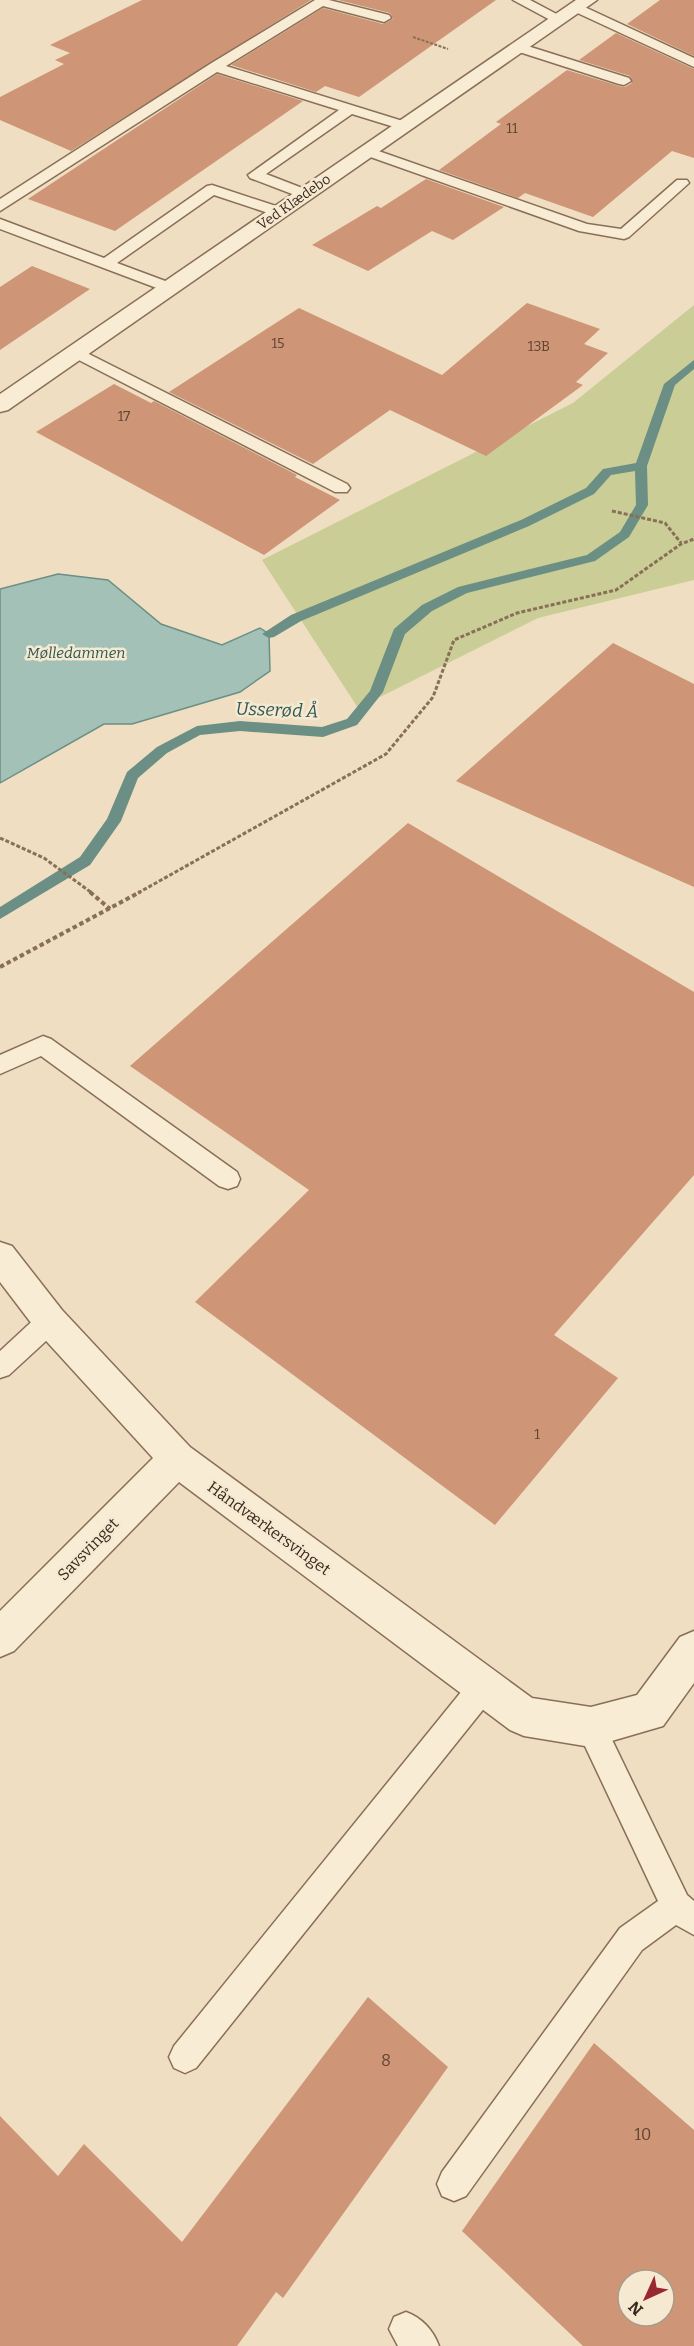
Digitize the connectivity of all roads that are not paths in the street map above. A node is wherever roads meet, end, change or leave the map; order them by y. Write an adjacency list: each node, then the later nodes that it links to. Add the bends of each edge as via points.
1 (520, 0): 4 (lane)
2 (582, 3): 4 (street, Ved Klædebo); 6 (lane)
3 (384, 18): 7 (lane, via 321,2)
4 (559, 19): 5 (street, Ved Klædebo)
5 (518, 46): 8 (lane); 10 (street, Ved Klædebo)
6 (694, 63)
7 (215, 68): 9 (lane); 14 (lane)
8 (624, 81)
9 (349, 110): 10 (lane); 13 (lane, via 255,175)
10 (404, 126): 11 (street, Ved Klædebo)
11 (367, 151): 12 (lane, via 584,228 624,234); 13 (street, Ved Klædebo)
12 (682, 183)
13 (305, 194): 15 (street, Ved Klædebo)
14 (0, 207)
15 (280, 212): 17 (lane, via 212,189); 18 (street, Ved Klædebo)
16 (0, 224): 17 (lane)
17 (106, 263): 18 (lane)
18 (170, 288): 19 (street, Ved Klædebo)
19 (77, 352): 20 (street, Ved Klædebo); 21 (lane)
20 (0, 405)
21 (341, 488)
22 (0, 1065): 23 (lane, via 43,1045)
23 (228, 1179)
24 (0, 1256): 25 (street, Håndværkersvinget)
25 (50, 1321): 26 (lane); 27 (street, Håndværkersvinget)
26 (0, 1367)
27 (177, 1459): 28 (street, Savsvinget); 30 (street, Håndværkersvinget)
28 (0, 1638)
29 (694, 1650): 31 (street, via 649,1712)
30 (484, 1686): 31 (street, Håndværkersvinget, via 524,1716); 33 (lane)
31 (591, 1727): 32 (lane)
32 (685, 1913): 34 (lane, via 631,1939)
33 (185, 2057)
34 (454, 2184)

